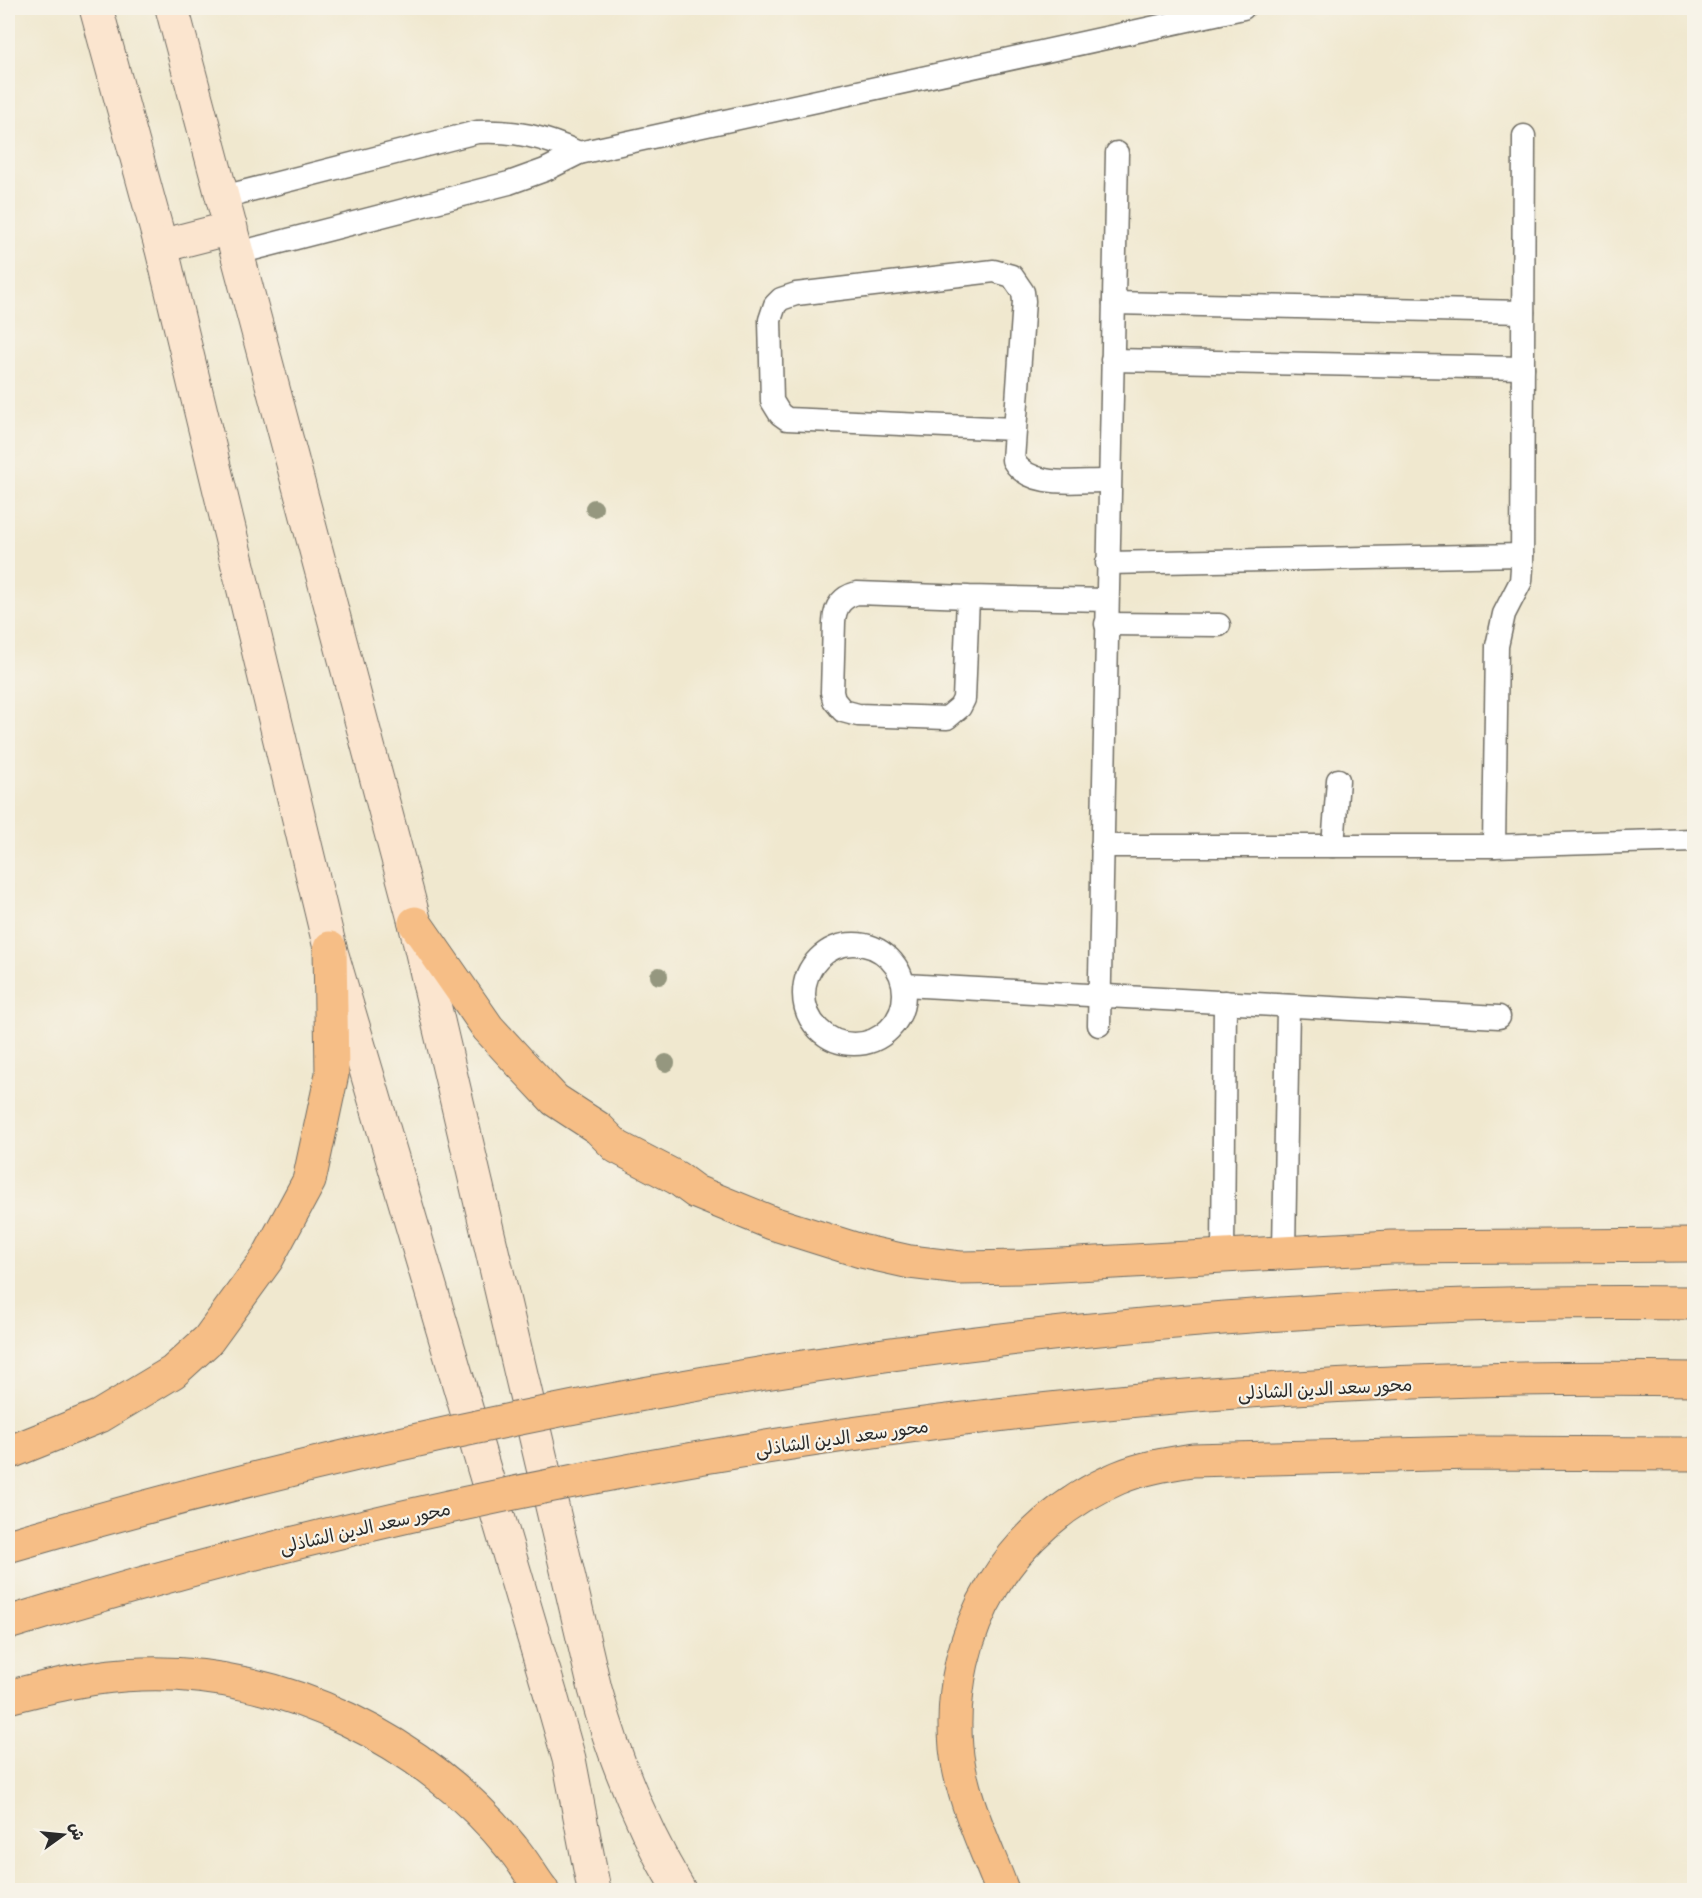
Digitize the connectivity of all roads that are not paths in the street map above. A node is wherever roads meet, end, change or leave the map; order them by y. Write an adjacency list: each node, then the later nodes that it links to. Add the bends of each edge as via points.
1 (96, 8): 9 (main road)
2 (172, 8): 7 (main road)
3 (1238, 8): 5 (lane)
4 (1524, 136): 11 (lane)
5 (579, 153): 7 (lane, via 540,137 477,132); 8 (lane, via 509,183)
6 (1117, 153): 10 (lane)
7 (223, 197): 8 (main road)
8 (235, 241): 9 (main road); 27 (main road)
9 (161, 246): 28 (main road)
10 (1114, 303): 11 (lane); 12 (lane)
11 (1523, 312): 13 (lane)
12 (1112, 360): 13 (lane); 15 (lane)
13 (1523, 368): 16 (lane)
14 (1014, 429): 14 (lane, via 1024,301 1012,276 994,271 796,294 781,299 771,312 772,401 787,418); 15 (lane, via 1013,460 1030,477)
15 (1108, 481): 17 (lane)
16 (1522, 555): 17 (lane); 26 (lane, via 1521,581 1504,614 1497,646)
17 (1107, 563): 19 (lane)
18 (968, 597): 18 (lane, via 857,593 842,600 834,614 832,692 838,706 858,715 938,719 954,713 964,699); 19 (lane)
19 (1107, 600): 20 (lane)
20 (1106, 624): 21 (lane); 24 (lane)
21 (1219, 625)
22 (1338, 780): 25 (lane)
23 (1695, 840): 26 (lane)
24 (1102, 846): 25 (lane); 30 (lane)
25 (1333, 846): 26 (lane)
26 (1494, 846)
27 (415, 923): 37 (highway, via 488,1028 555,1100 598,1128 617,1147 696,1192 772,1223 861,1251 960,1268); 47 (main road, via 595,1689 632,1802)
28 (330, 948): 40 (highway, via 330,1085 309,1181 267,1259 208,1340 173,1372 100,1416); 46 (main road, via 569,1759)
29 (904, 985): 29 (lane, via 893,963 875,947 841,944 814,962 806,977 806,1010 826,1036 842,1043 874,1040 899,1018); 30 (lane)
30 (1100, 996): 31 (lane); 34 (lane)
31 (1225, 1002): 32 (lane); 37 (lane)
32 (1288, 1006): 33 (lane); 36 (lane)
33 (1499, 1017)
34 (1099, 1025)
35 (1695, 1245): 36 (highway, via 1503,1244)
36 (1284, 1251): 37 (highway)
37 (1223, 1255)
38 (1695, 1303): 42 (highway, bridge, via 1443,1306 1260,1316 1055,1334 862,1357 574,1405 384,1445 194,1492)
39 (1695, 1379): 43 (highway, محور سعد الدين الشاذلى, bridge, via 1538,1379 1232,1394 1030,1413 839,1437 627,1472 427,1513 218,1564)
40 (8, 1454)
41 (1695, 1454): 48 (highway, via 1514,1452 1193,1460 1120,1477 1086,1493 1027,1539 1003,1568 968,1635 959,1672 954,1710 963,1786)
42 (8, 1546)
43 (8, 1623)
44 (8, 1697): 45 (highway, via 46,1687 142,1674 239,1682 286,1695 375,1734 426,1767 472,1806 513,1849)
45 (542, 1890)
46 (594, 1890)
47 (679, 1890)
48 (1002, 1890)

